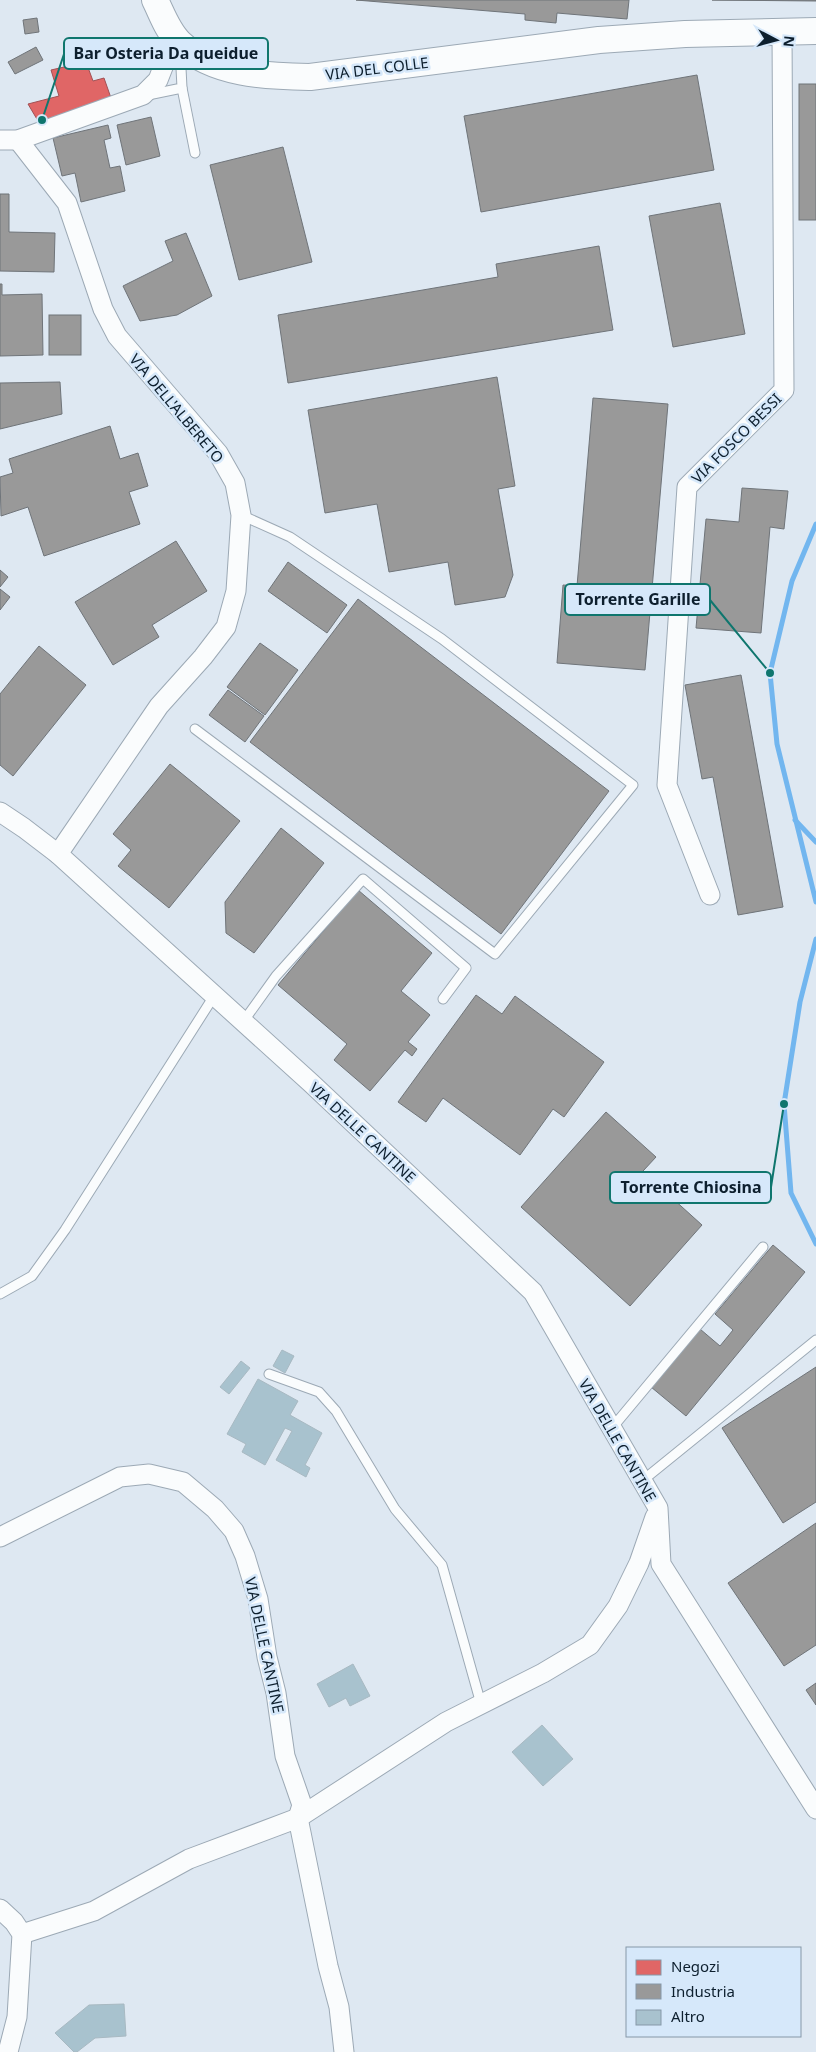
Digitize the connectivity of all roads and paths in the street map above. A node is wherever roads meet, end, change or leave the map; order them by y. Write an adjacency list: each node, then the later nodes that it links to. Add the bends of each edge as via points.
1 (155, 0): 4 (main road)
2 (816, 31): 3 (main road, VIA DEL COLLE)
3 (782, 32): 4 (main road, VIA DEL COLLE, via 599,40 310,77 268,76 213,64); 13 (street, VIA FOSCO BESSI, via 784,390 687,487 667,785)
4 (176, 38): 5 (lane); 6 (street, via 158,80)
5 (182, 88): 6 (lane); 8 (lane)
6 (143, 96): 7 (street)
7 (9, 140): 9 (street, VIA DELL'ALBERETO, via 66,204 103,309 117,336 218,452 235,483)
8 (195, 153)
9 (241, 515): 10 (lane, via 290,537 442,639 633,785 495,954); 12 (street, VIA DELL'ALBERETO, via 236,591 226,627 159,706)
10 (195, 729)
11 (0, 812): 12 (street, VIA DELLE CANTINE)
12 (58, 854): 14 (street, VIA DELLE CANTINE)
13 (710, 895)
14 (214, 996): 16 (street, VIA DELLE CANTINE); 18 (lane, via 54,1246 32,1276)
15 (443, 999): 16 (lane, via 466,968 362,879 276,976)
16 (243, 1022): 21 (street, VIA DELLE CANTINE, via 534,1292)
17 (763, 1247): 21 (lane)
18 (0, 1294)
19 (816, 1340): 22 (lane)
20 (269, 1374): 25 (lane, via 319,1392 336,1411 396,1509 442,1565)
21 (612, 1428): 22 (street, VIA DELLE CANTINE)
22 (642, 1481): 23 (street, VIA DELLE CANTINE)
23 (658, 1508): 25 (street, VIA DELLE CANTINE, via 639,1562 618,1606 590,1645); 26 (street, VIA DELLE CANTINE, via 661,1564)
24 (0, 1537): 27 (street, VIA DELLE CANTINE, via 120,1477 149,1474 183,1482 215,1509 234,1531 258,1599 285,1756 302,1806)
25 (481, 1704): 27 (street, VIA DELLE CANTINE, via 446,1722)
26 (816, 1809)
27 (298, 1818): 29 (street, VIA DELLE CANTINE, via 189,1859 94,1911); 31 (street, VIA DELLE CANTINE, via 339,2007)
28 (0, 1909): 29 (street)
29 (22, 1934): 30 (street, via 17,2017)
30 (8, 2052)
31 (344, 2052)

